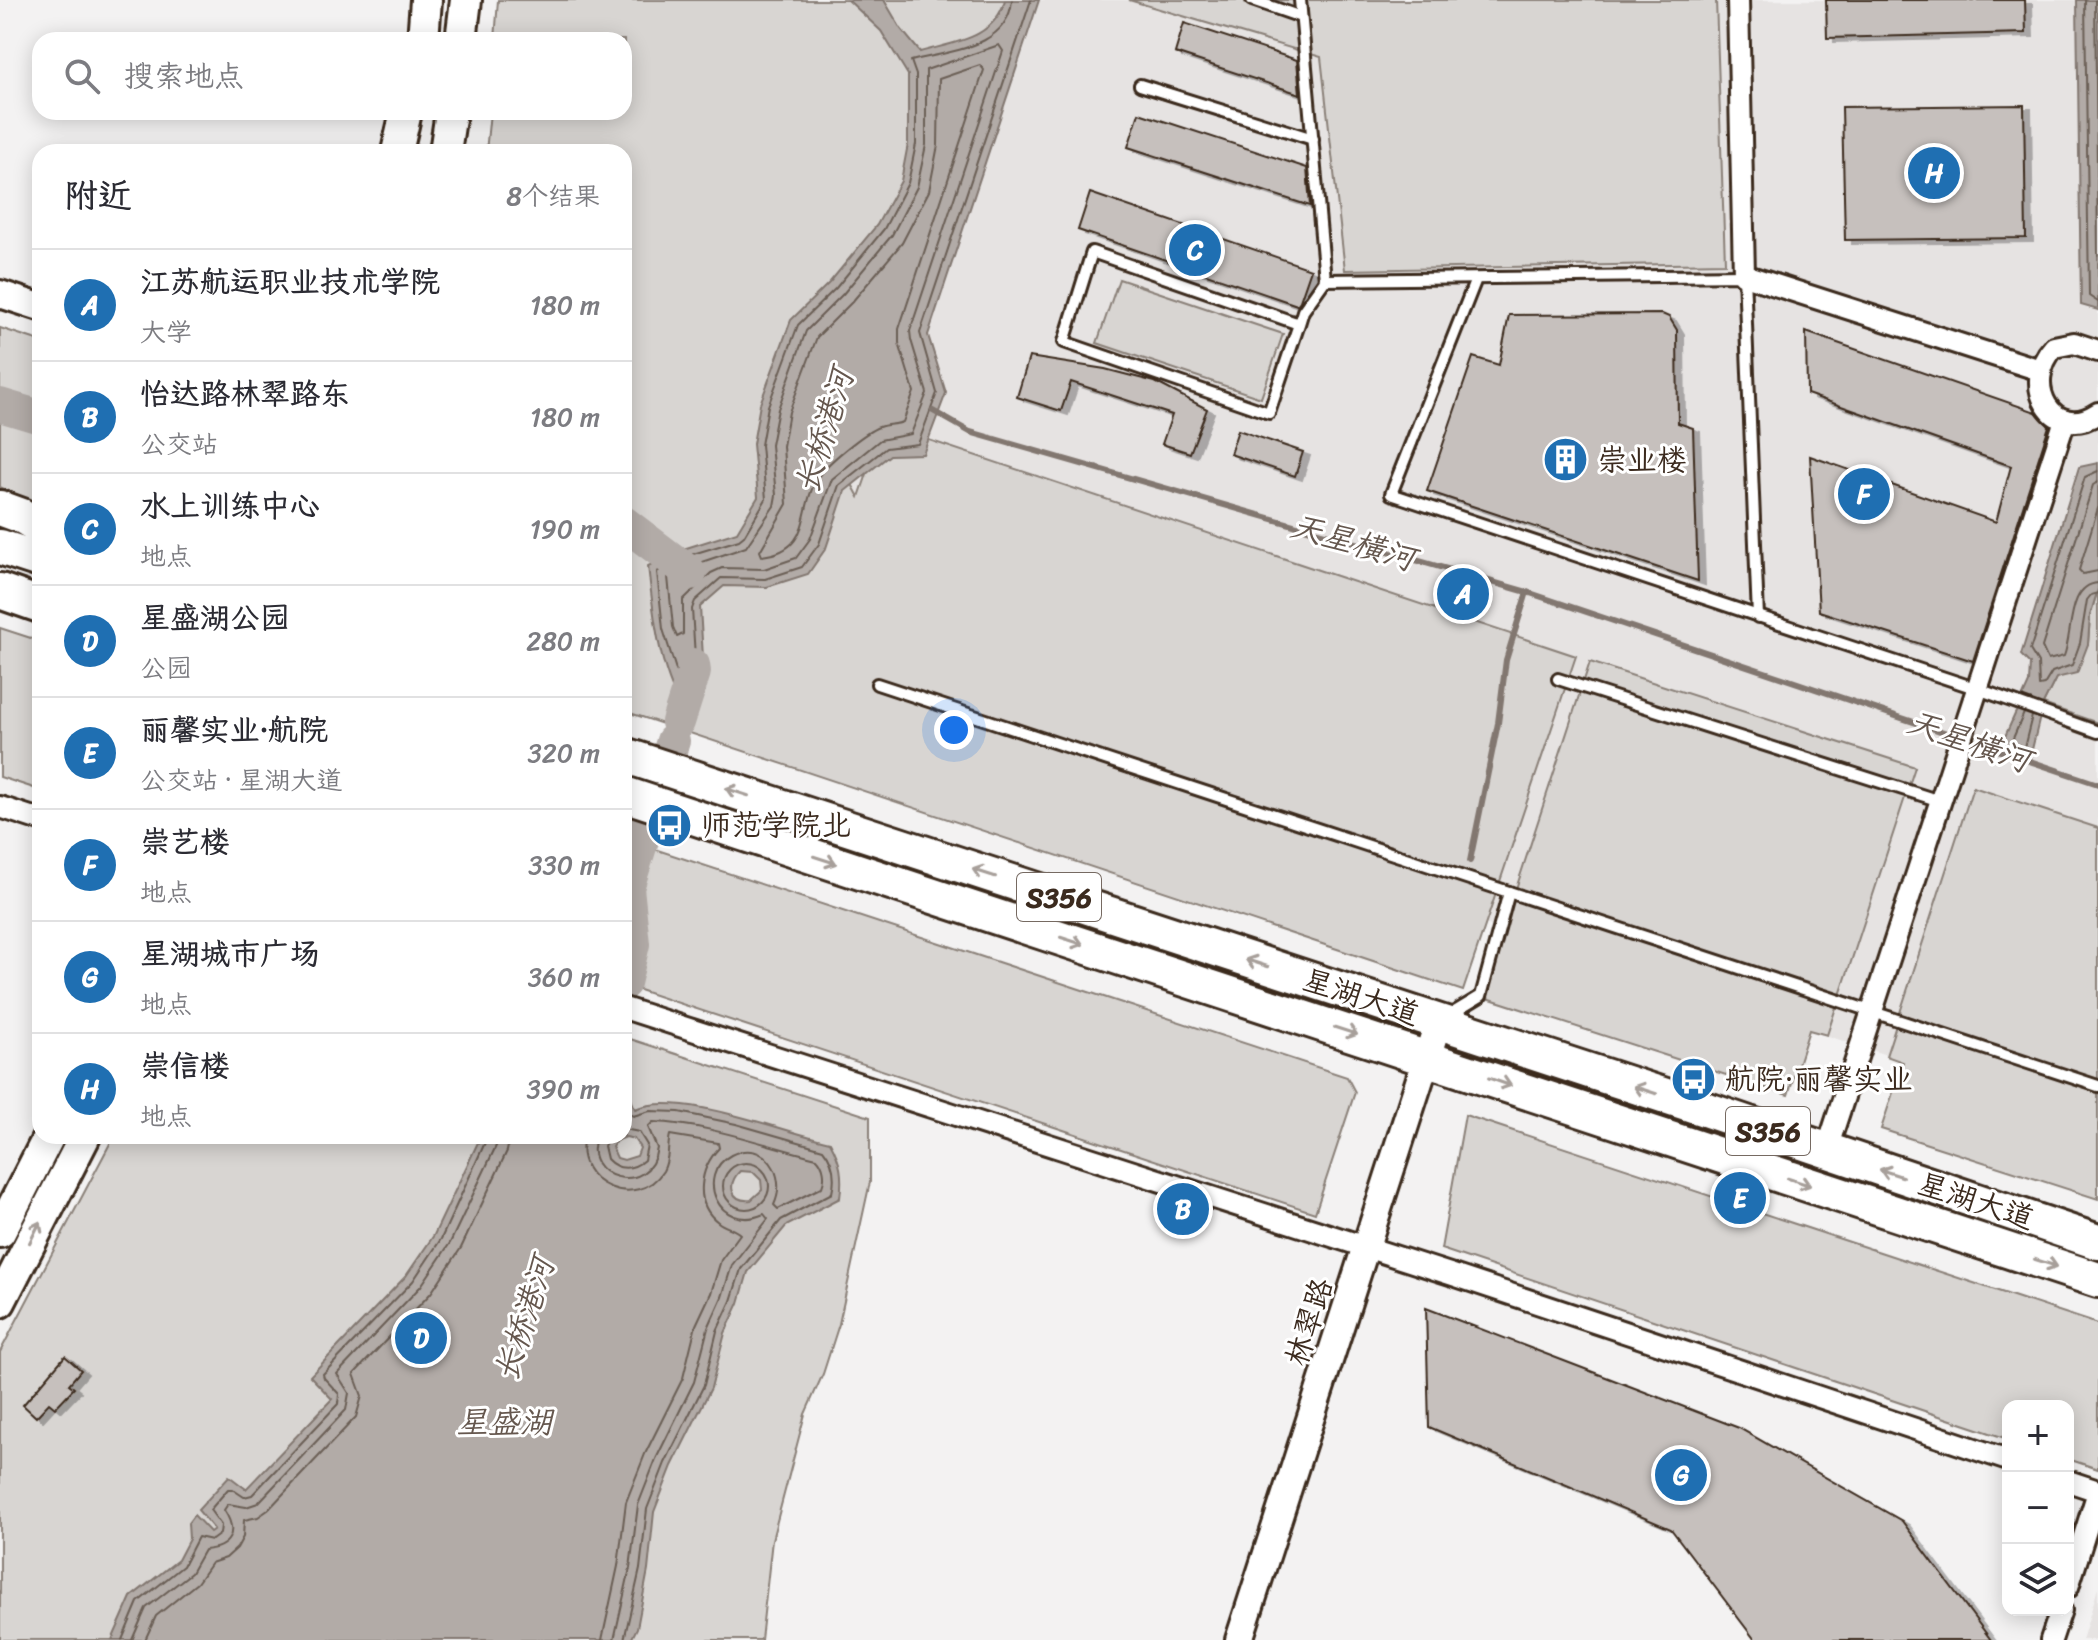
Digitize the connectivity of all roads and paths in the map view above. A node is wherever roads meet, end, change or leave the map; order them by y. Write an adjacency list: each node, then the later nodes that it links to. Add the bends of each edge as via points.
1 (426, 0): 7 (main road)
2 (466, 0): 8 (main road)
3 (1252, 0): 6 (lane)
4 (1300, 0): 6 (lane)
5 (1738, 0): 15 (street)
6 (1301, 17): 12 (lane)
7 (424, 32)
8 (462, 32)
9 (1140, 85): 12 (lane)
10 (404, 120): 13 (main road)
11 (450, 120): 14 (main road)
12 (1313, 139): 17 (lane)
13 (399, 144)
14 (446, 144)
15 (1744, 275): 16 (lane); 22 (street); 31 (lane)
16 (1476, 279): 17 (lane); 31 (lane, via 1391,494)
17 (1325, 280): 20 (lane)
18 (0, 294): 19 (street)
19 (32, 304)
20 (1299, 324): 20 (lane, via 1269,413 1064,342 1092,252)
21 (2098, 351): 22 (street, via 2074,343 2054,347)
22 (2040, 370): 24 (street, via 2047,407)
23 (2098, 413): 24 (street)
24 (2065, 420): 34 (street)
25 (0, 508): 26 (main road)
26 (32, 522)
27 (0, 547): 28 (main road)
28 (32, 557)
29 (0, 591): 30 (main road)
30 (32, 602)
31 (1758, 617): 34 (lane)
32 (1558, 679): 38 (lane)
33 (877, 684): 41 (lane)
34 (1978, 689): 35 (lane); 38 (street)
35 (2098, 732)
36 (632, 758): 44 (main road, 星湖大道 / S356, one-way to 36)
37 (632, 797): 45 (main road, 星湖大道 / S356, one-way to 45)
38 (1940, 801): 43 (street)
39 (0, 807): 40 (street)
40 (32, 817)
41 (1509, 892): 43 (lane); 44 (lane, via 1481,996)
42 (632, 1011): 52 (street)
43 (1872, 1011): 46 (lane); 49 (street)
44 (1438, 1023): 45 (street, 林翠路); 49 (main road, 星湖大道 / S356, one-way to 44)
45 (1426, 1057): 52 (street, 林翠路); 53 (main road, 星湖大道 / S356, one-way to 53)
46 (2098, 1086)
47 (45, 1144): 50 (main road)
48 (81, 1144): 54 (main road, one-way to 48)
49 (1826, 1152): 51 (main road, 星湖大道 / S356, one-way to 49)
50 (0, 1232)
51 (2098, 1242)
52 (1367, 1247): 55 (street); 60 (street, 林翠路)
53 (2098, 1280)
54 (0, 1302)
55 (2002, 1458)
56 (2074, 1483): 57 (street)
57 (2098, 1492): 58 (street)
58 (2074, 1568)
59 (2059, 1616): 61 (street)
60 (1239, 1640)
61 (2051, 1640)

